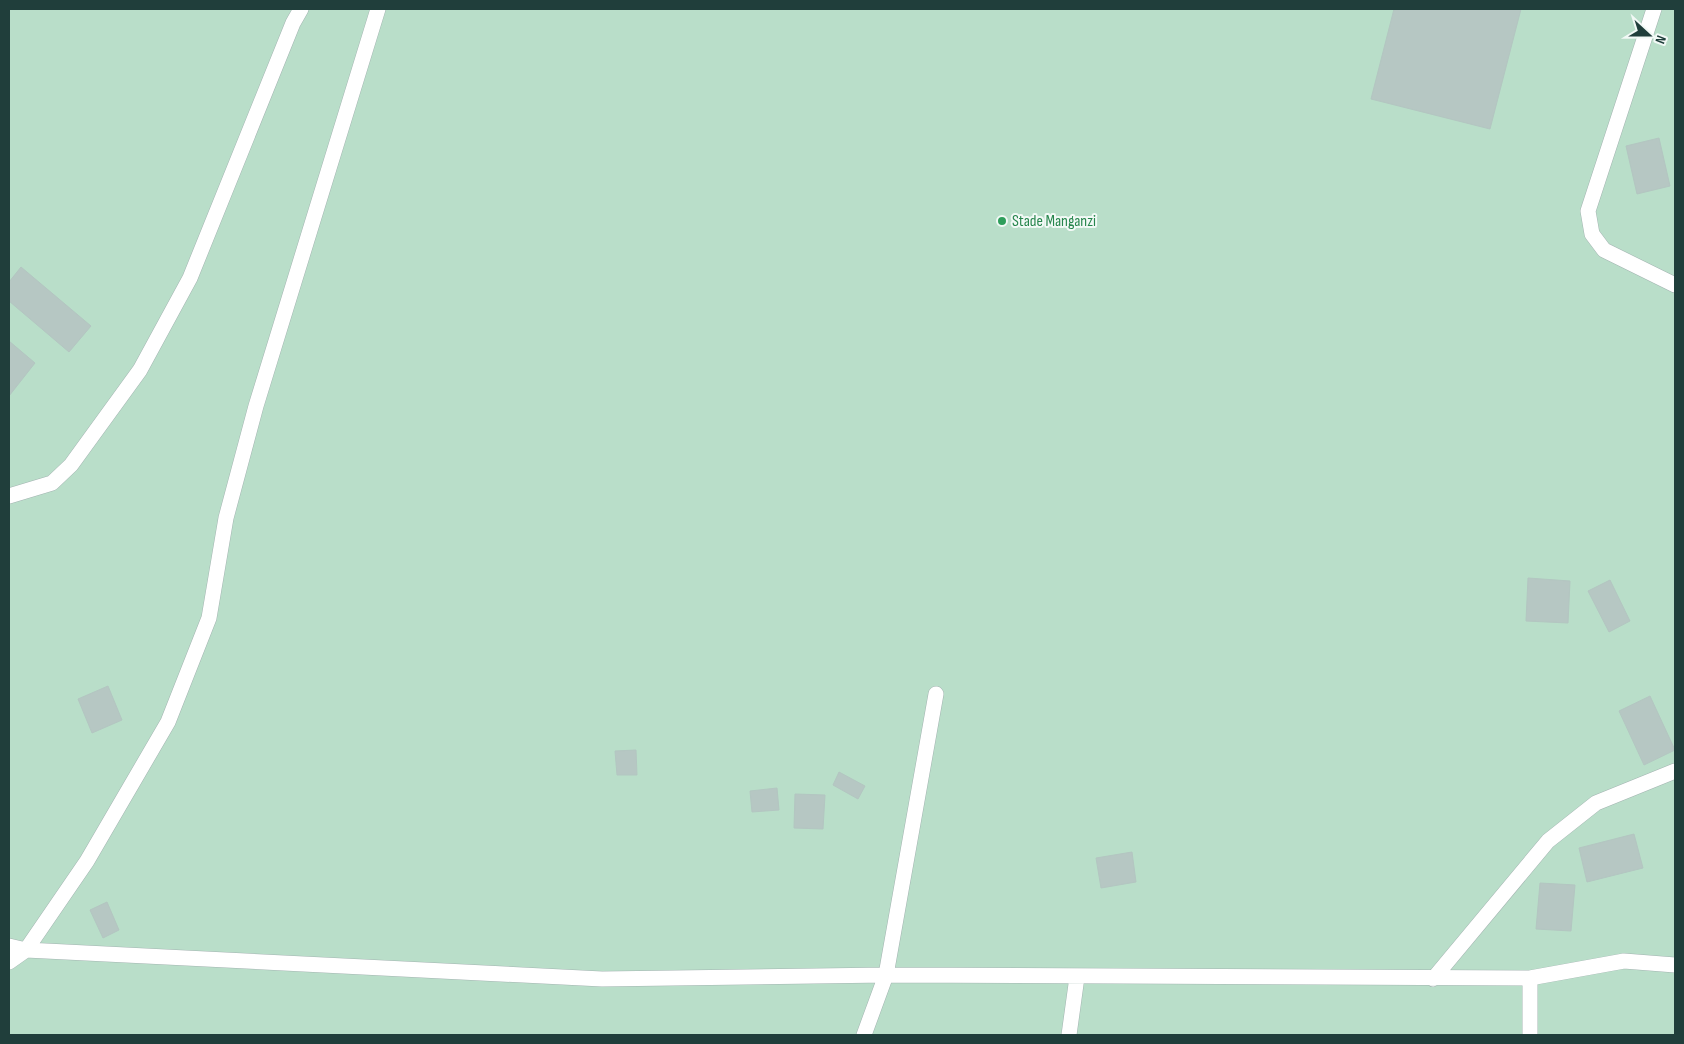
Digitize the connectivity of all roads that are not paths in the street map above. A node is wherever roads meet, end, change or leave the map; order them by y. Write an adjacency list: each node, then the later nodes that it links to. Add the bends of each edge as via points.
1 (301, 9): 5 (street, via 190,278 140,370 71,465 52,483)
2 (378, 9): 9 (street, via 256,406 226,518 209,618 168,722 86,861)
3 (1654, 9): 4 (street, via 1588,211 1592,234 1604,250)
4 (1675, 285)
5 (9, 496)
6 (936, 694): 12 (street)
7 (1675, 771): 15 (street, via 1596,803 1548,841)
8 (9, 946): 9 (street)
9 (26, 950): 10 (street); 12 (street, via 602,979)
10 (9, 962)
11 (1675, 965): 14 (street, via 1624,961)
12 (886, 975): 13 (street); 16 (street)
13 (1077, 977): 15 (street); 17 (street)
14 (1530, 978): 15 (street); 18 (street)
15 (1433, 979)
16 (864, 1035)
17 (1069, 1035)
18 (1530, 1035)

